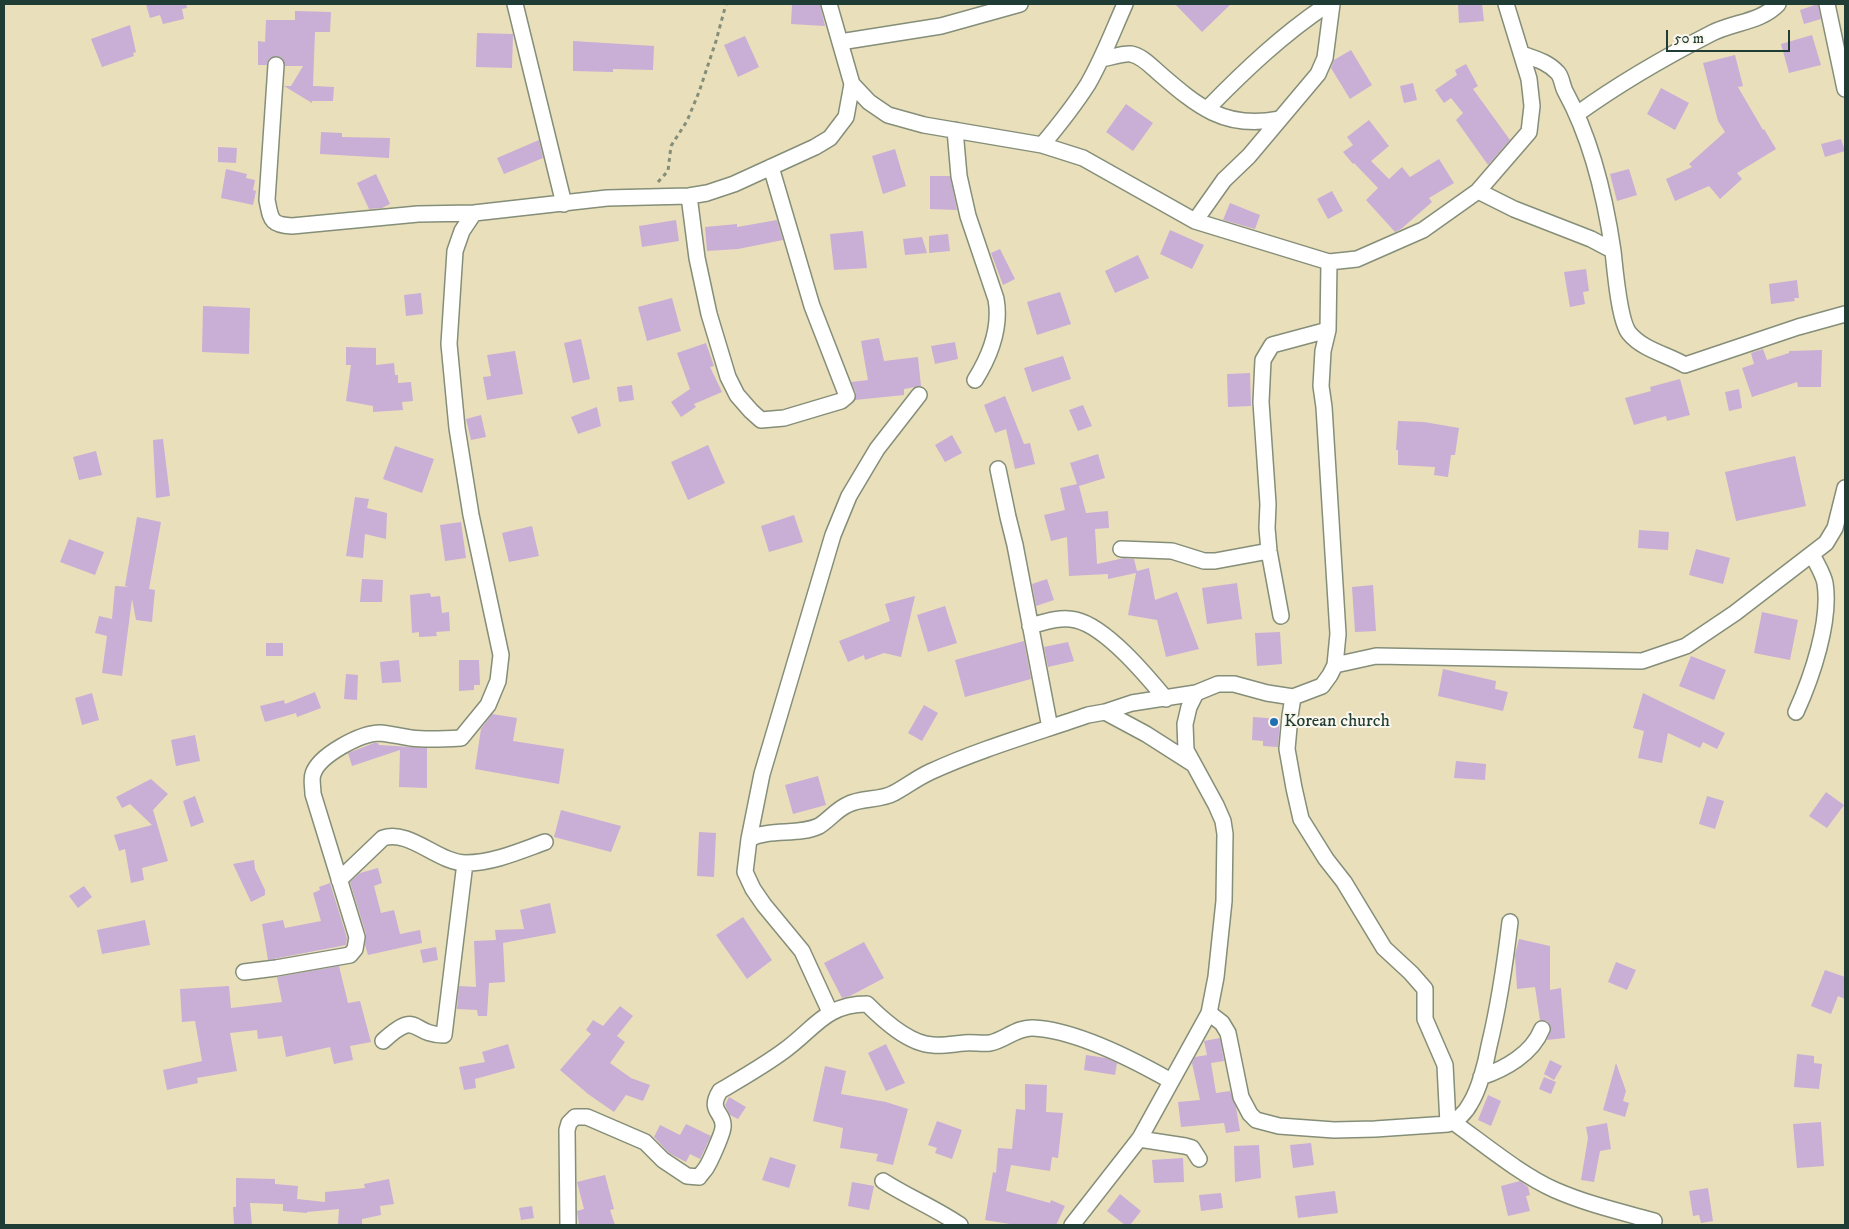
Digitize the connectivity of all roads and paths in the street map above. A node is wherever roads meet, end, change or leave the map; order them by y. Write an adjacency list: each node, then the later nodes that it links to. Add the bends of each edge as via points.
1 (515, 4): 25 (street)
2 (726, 4): 24 (path, via 696,99 671,146 668,171 654,185)
3 (829, 4): 10 (street)
4 (1020, 4): 10 (street, via 941,26)
5 (1125, 4): 12 (street)
6 (1330, 4): 16 (street, via 1284,35); 18 (street, via 1325,58 1318,74)
7 (1506, 4): 11 (street)
8 (1778, 4): 17 (street, via 1763,16 1713,32 1655,63)
9 (1827, 4): 15 (street)
10 (840, 42): 14 (street)
11 (1522, 54): 17 (street, via 1547,63 1560,75); 22 (street, via 1532,106 1529,132)
12 (1101, 59): 16 (street, via 1130,54 1141,58 1186,97); 20 (street, via 1064,119)
13 (276, 65): 26 (street, via 267,200 271,218 279,225)
14 (852, 84): 19 (street, via 869,102 888,115); 21 (street, via 846,117 830,138)
15 (1845, 89)
16 (1207, 109): 18 (street, via 1219,116 1244,122)
17 (1577, 114): 28 (street, via 1600,186)
18 (1279, 119): 27 (street, via 1224,180)
19 (955, 130): 20 (street); 32 (street, via 966,208 999,314 986,363)
20 (1042, 145): 27 (street, via 1083,158)
21 (771, 167): 23 (street, via 734,184); 23 (street, via 812,306 847,396 841,401 784,418 762,420 737,396 728,377 710,314 697,258)
22 (1478, 191): 28 (street); 29 (street, via 1423,230 1357,259)
23 (689, 196): 24 (street)
24 (648, 197): 25 (street)
25 (564, 204): 26 (street)
26 (474, 213): 52 (street, via 462,231 455,251 449,344 457,428 501,655 498,681 488,705 461,738 412,738 378,733 336,749 321,761 313,774 313,794)
27 (1195, 221): 29 (street)
28 (1612, 250): 30 (street, via 1620,305 1628,331 1641,344 1685,365)
29 (1329, 262): 31 (street)
30 (1845, 314)
31 (1328, 330): 37 (street, via 1272,344 1263,360 1261,402); 41 (street, via 1321,386 1338,634)
32 (975, 380)
33 (919, 395): 49 (street, via 877,449 849,496 833,535 762,774)
34 (998, 470): 40 (street)
35 (1845, 488): 38 (street, via 1835,528 1826,543)
36 (1121, 549): 37 (street, via 1172,551 1204,561)
37 (1269, 551): 39 (street)
38 (1812, 554): 41 (street, via 1736,613 1686,646 1642,662 1376,656); 46 (street, via 1824,581 1827,604 1810,682)
39 (1281, 616)
40 (1030, 626): 44 (street, via 1061,618 1076,620 1090,627 1110,640 1138,666); 47 (street)
41 (1335, 665): 43 (street, via 1322,686)
42 (1196, 693): 43 (street, via 1218,684 1234,684); 44 (street); 48 (street, via 1185,724 1186,750)
43 (1294, 697): 61 (street, via 1287,750 1301,819 1384,948 1424,990 1425,1019 1444,1065)
44 (1166, 698): 45 (street, via 1132,703)
45 (1105, 712): 47 (street); 48 (street)
46 (1796, 712)
47 (1050, 728): 49 (street, via 929,772 894,793 848,804 820,826 767,832)
48 (1193, 764): 56 (street, via 1216,805 1225,834 1224,901)
49 (749, 839): 55 (street, via 745,872 749,881 764,905 802,951)
50 (545, 842): 51 (street, via 495,859)
51 (465, 863): 52 (street, via 449,860 400,836 390,836 383,838); 58 (street, via 444,1035 404,1024)
52 (339, 880): 54 (street, via 357,936 355,949 350,955)
53 (1510, 922): 59 (street, via 1499,1003)
54 (244, 972)
55 (830, 1012): 60 (street, via 854,1004 867,1004 890,1027 931,1046 990,1043 1032,1028 1058,1032 1134,1060); 66 (street, via 786,1049 720,1091 715,1099 715,1108 723,1127 699,1177 687,1176 663,1160 645,1142 587,1117 575,1117 567,1130)
56 (1209, 1013): 60 (street); 61 (street, via 1222,1023 1228,1033 1241,1097 1256,1120 1279,1126 1334,1130)
57 (1542, 1029): 59 (street, via 1518,1058 1494,1073)
58 (383, 1041)
59 (1480, 1077): 61 (street, via 1471,1104)
60 (1171, 1081): 62 (street)
61 (1450, 1123): 65 (street, via 1554,1189 1602,1207)
62 (1139, 1139): 63 (street, via 1192,1148); 68 (street)
63 (1199, 1159)
64 (883, 1181): 67 (street)
65 (1654, 1221)
66 (568, 1225)
67 (960, 1225)
68 (1072, 1225)

